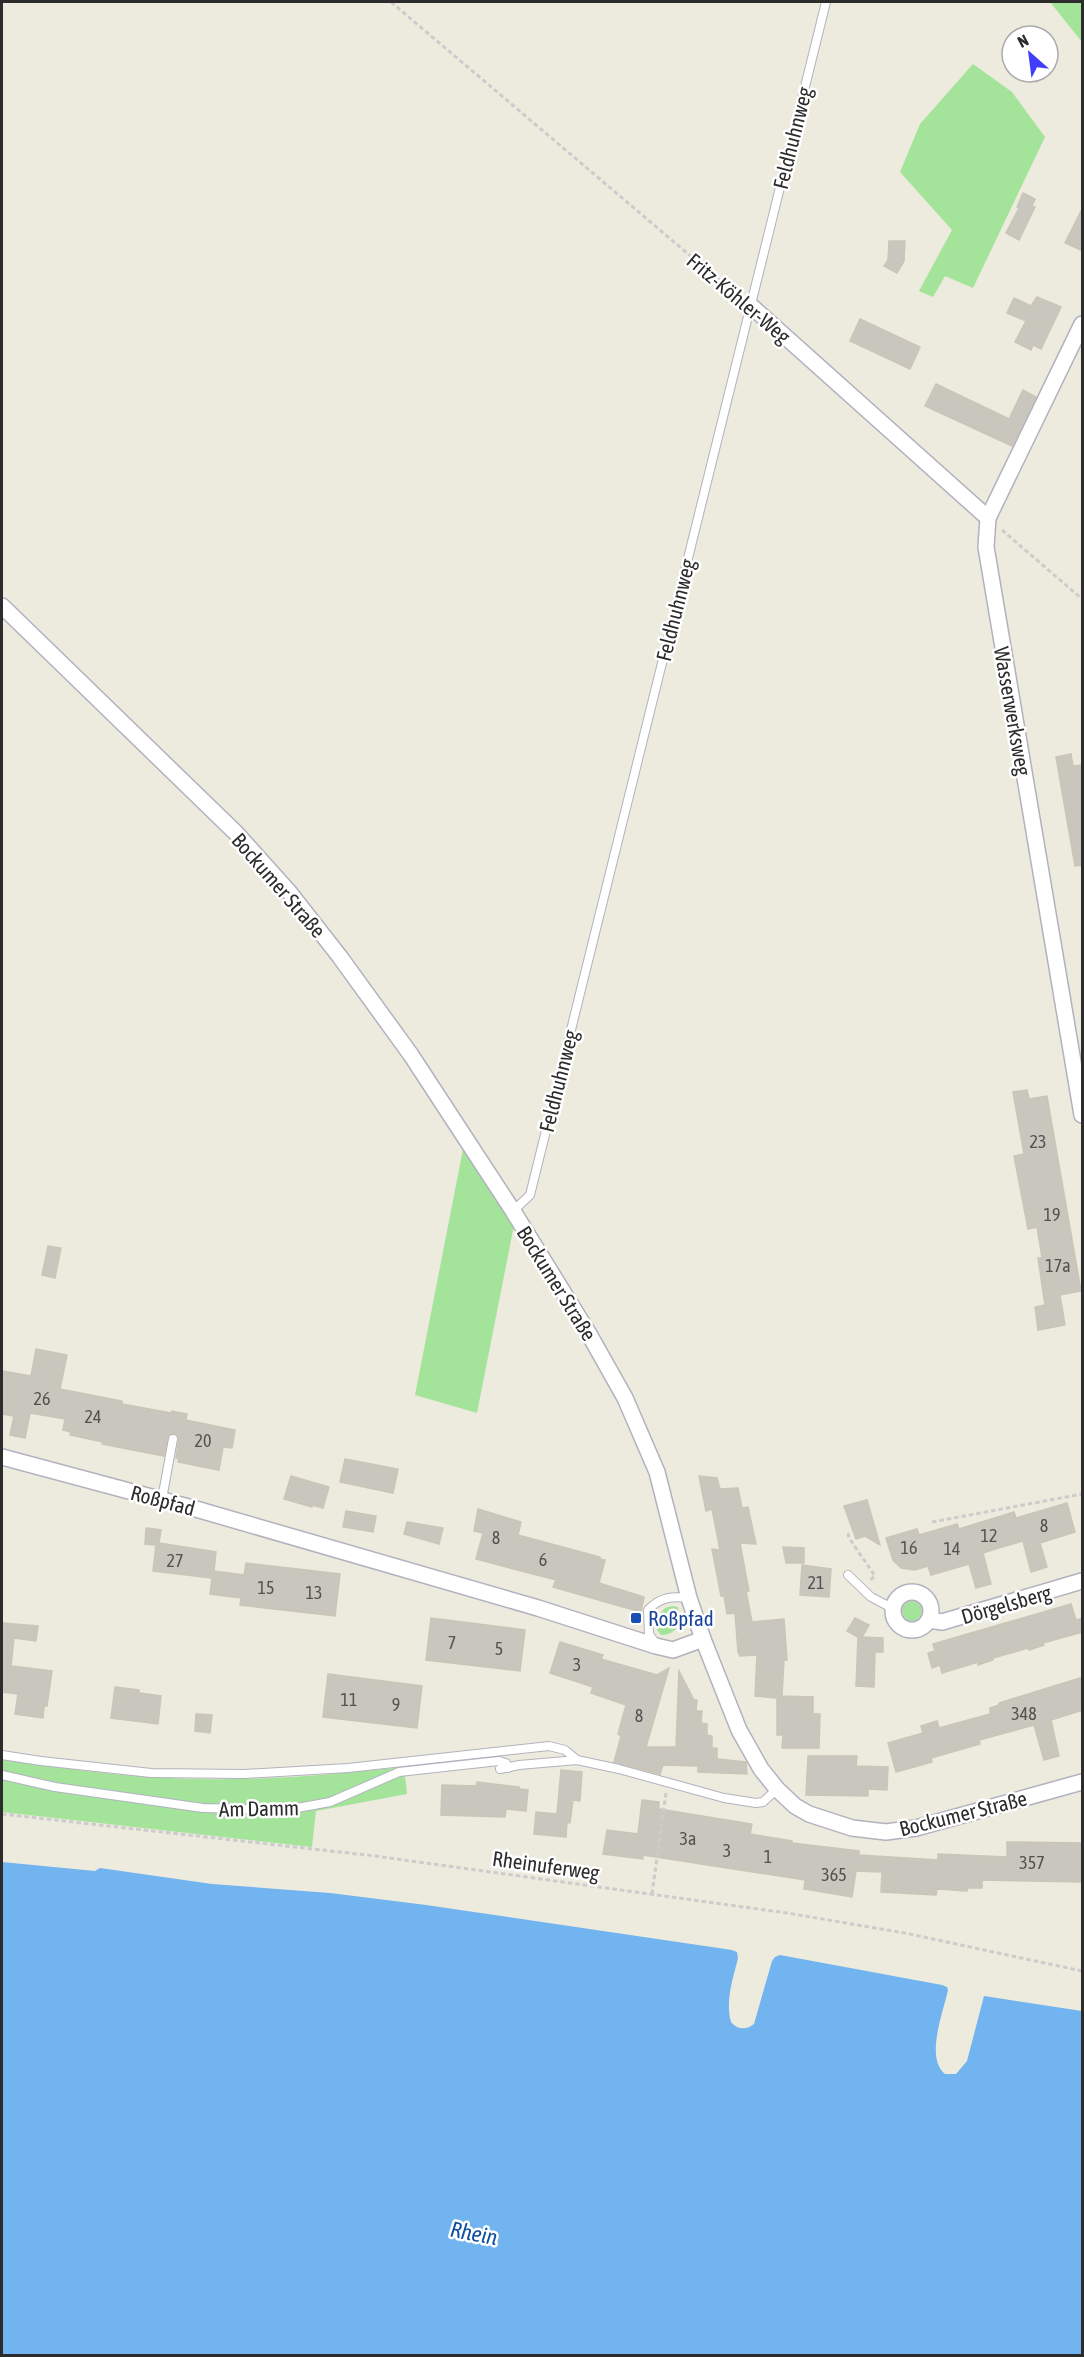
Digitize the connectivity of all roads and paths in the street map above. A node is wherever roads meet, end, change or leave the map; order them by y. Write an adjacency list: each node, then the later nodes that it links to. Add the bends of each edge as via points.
1 (391, 2): 3 (path, Fritz-Köhler-Weg, via 731,292)
2 (826, 2): 3 (lane, Feldhuhnweg)
3 (750, 304): 5 (street, Fritz-Köhler-Weg); 9 (lane, Feldhuhnweg, via 530,1195)
4 (1083, 324): 5 (street, Wasserwerksweg)
5 (988, 518): 6 (path); 8 (street, Wasserwerksweg, via 988,570)
6 (1083, 599)
7 (2, 606): 9 (street, Bockumer Straße, via 228,825 290,893 411,1055)
8 (1083, 1115)
9 (513, 1211): 19 (street, Bockumer Straße, via 589,1334 641,1433 657,1472)
10 (173, 1439): 13 (lane)
11 (2, 1457): 13 (street, Roßpfad)
12 (1083, 1494): 14 (path)
13 (162, 1499): 23 (street, Roßpfad)
14 (932, 1522)
15 (848, 1533): 18 (path, via 875,1576)
16 (849, 1575): 18 (lane)
17 (1083, 1581): 21 (street, Dörgelsberg, via 942,1622)
18 (861, 1588): 20 (lane)
19 (689, 1598): 22 (street, Bockumer Straße); 23 (lane, via 672,1596 656,1601 648,1610 650,1634)
20 (892, 1608): 21 (street, Dörgelsberg, via 895,1621 906,1629 919,1629); 21 (street, Dörgelsberg, via 900,1595 916,1592 928,1600)
21 (929, 1620)
22 (703, 1639): 23 (street, Roßpfad, via 673,1650); 29 (street, Bockumer Straße, via 739,1730)
23 (656, 1646)
24 (2, 1755): 25 (lane, via 140,1772 198,1774 291,1773 549,1746 565,1750)
25 (577, 1760): 26 (lane, Am Damm, via 504,1769 506,1763 499,1761 399,1772 330,1802 286,1810 203,1808 55,1787); 28 (lane, Am Damm)
26 (2, 1775)
27 (1083, 1782): 29 (street, Bockumer Straße, via 916,1828 886,1832 852,1828 809,1814)
28 (667, 1783): 29 (lane, Am Damm, via 756,1803 763,1802); 31 (path)
29 (777, 1789)
30 (2, 1814): 31 (path, Rheinuferweg, via 375,1856)
31 (652, 1895): 32 (path, Rheinuferweg, via 905,1933)
32 (1083, 1971)

